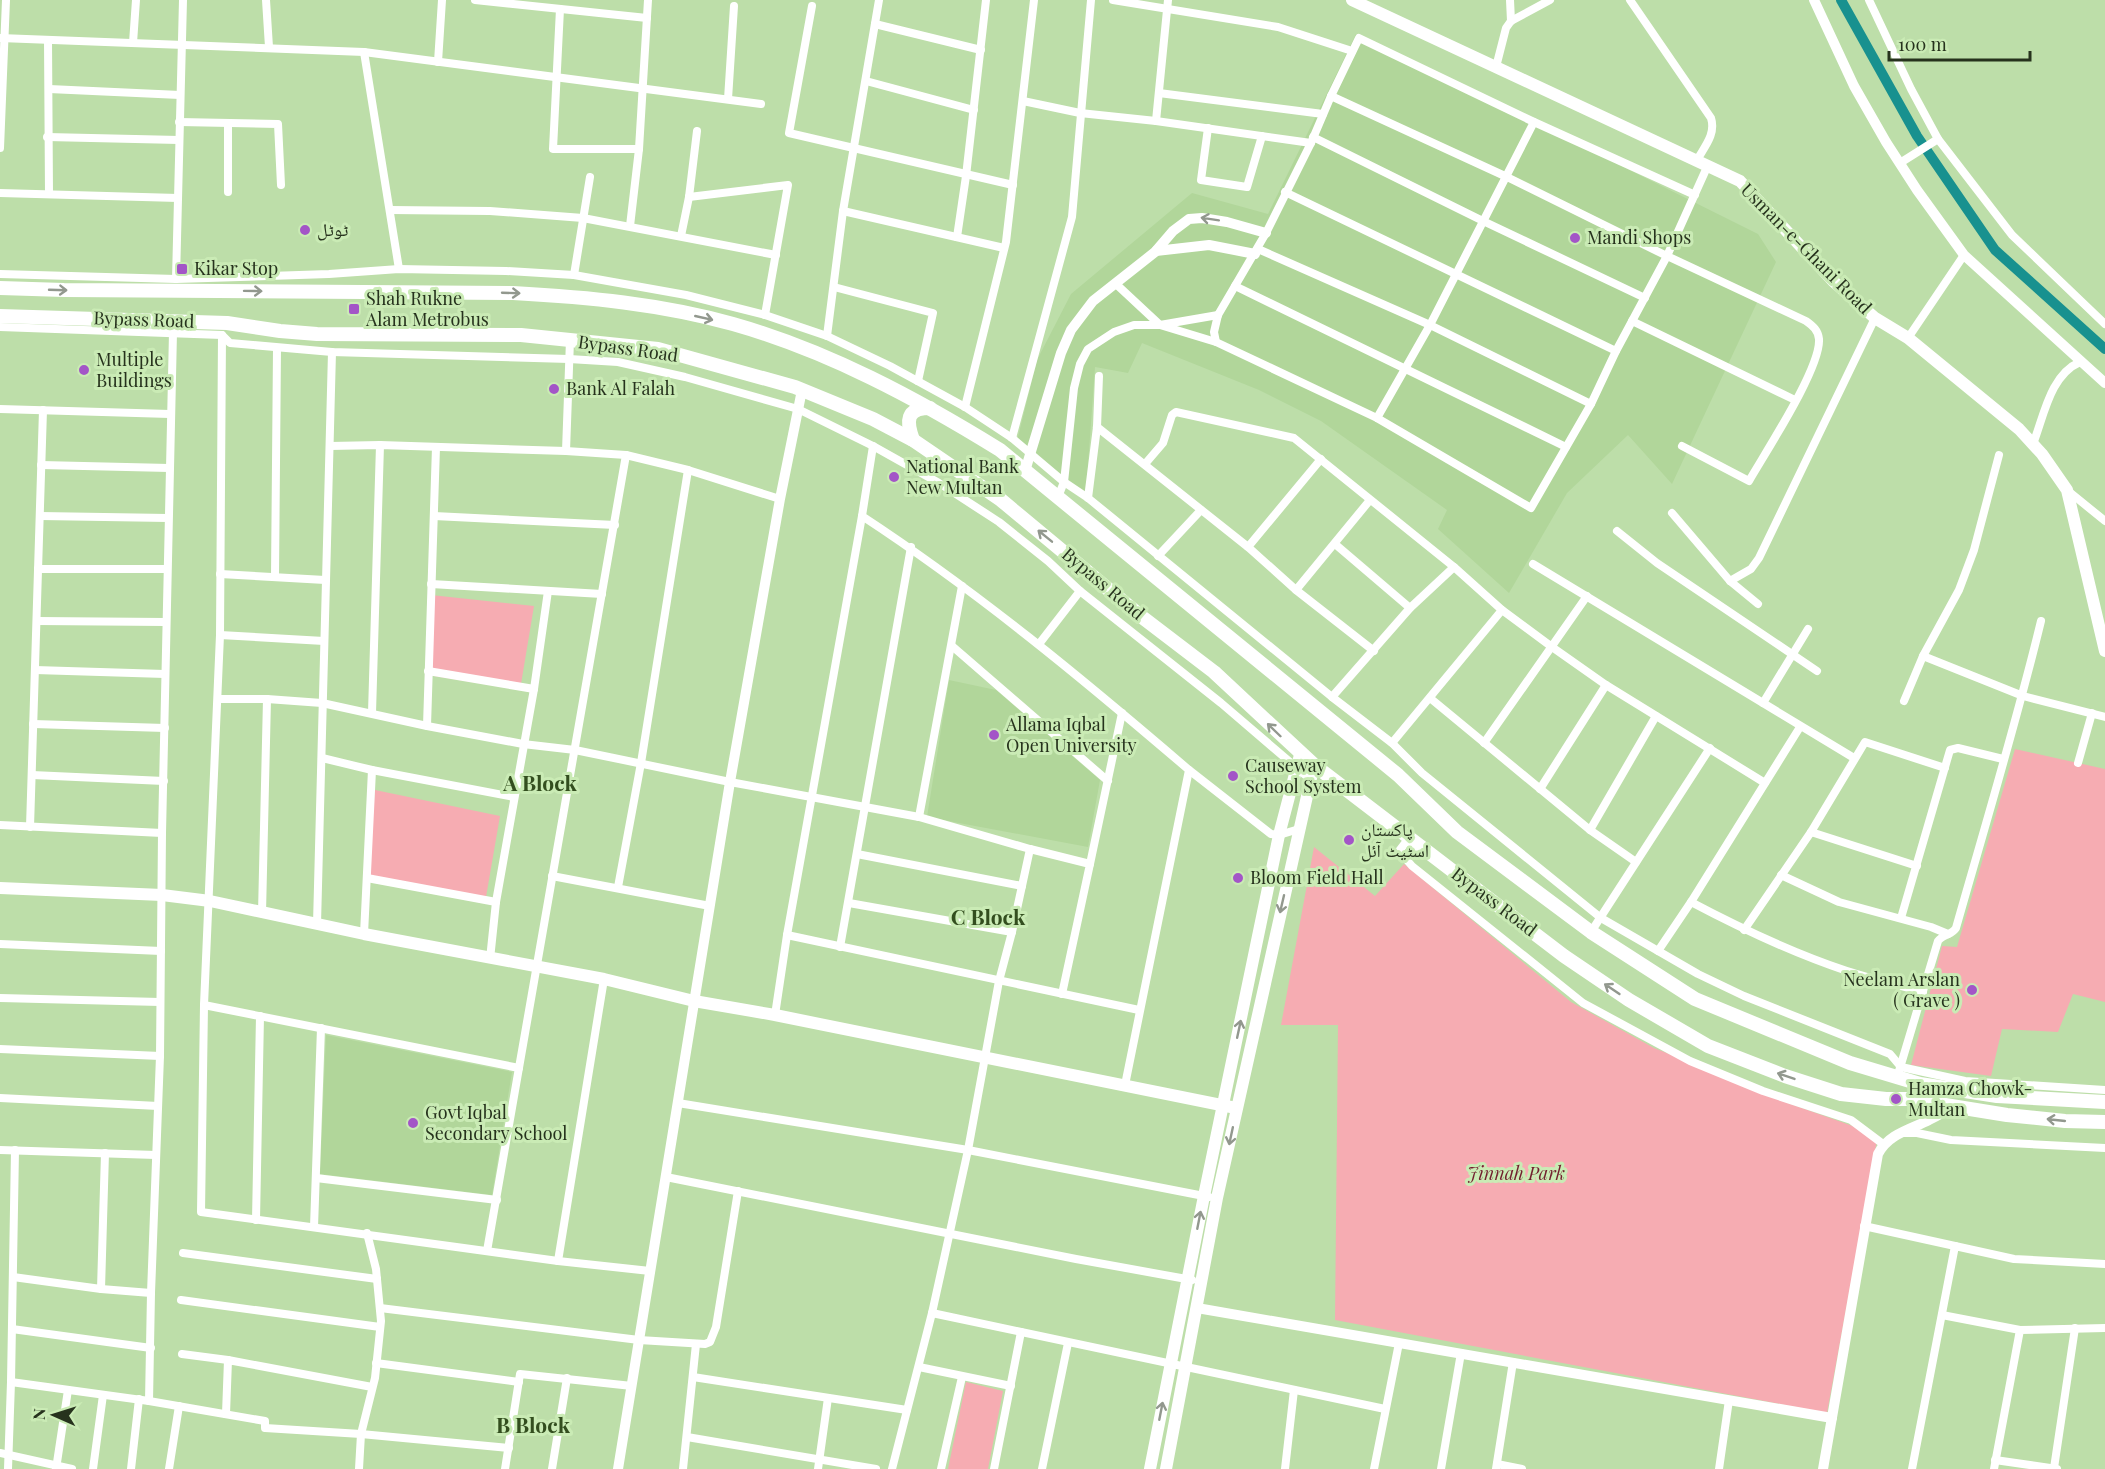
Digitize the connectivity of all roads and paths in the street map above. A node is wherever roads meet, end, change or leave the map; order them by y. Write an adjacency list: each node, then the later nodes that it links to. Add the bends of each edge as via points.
1 (6, 0): 26 (street)
2 (136, 0): 28 (street)
3 (183, 0): 29 (street)
4 (266, 0): 30 (street)
5 (442, 0): 34 (street)
6 (475, 0): 22 (street)
7 (648, 0): 23 (street)
8 (879, 0): 25 (street)
9 (986, 0): 31 (street)
10 (1034, 0): 45 (street)
11 (1091, 0): 48 (street)
12 (1113, 0): 19 (street)
13 (1352, 0): 35 (main road, Usman-e-Ghani Road)
14 (1510, 0): 24 (street)
15 (1550, 0): 24 (street)
16 (1630, 0): 65 (street, via 1711,118 1712,134)
17 (1814, 0): 66 (street, via 1854,86)
18 (1869, 0): 61 (street)
19 (1168, 4): 32 (street, via 1278,27); 41 (street)
20 (734, 6): 44 (street)
21 (812, 6): 63 (street, via 789,132)
22 (560, 9): 23 (street); 36 (street)
23 (647, 18): 39 (street)
24 (1511, 21): 35 (street)
25 (875, 24): 31 (street); 37 (street)
26 (2, 38): 27 (street); 38 (street)
27 (48, 40): 28 (street); 40 (street)
28 (133, 43): 29 (street)
29 (182, 45): 30 (street); 42 (street)
30 (268, 47): 33 (street)
31 (981, 50): 47 (street)
32 (1352, 51): 43 (street); 53 (street, via 1359,38)
33 (364, 52): 34 (street); 79 (street)
34 (438, 62): 36 (street)
35 (1496, 67): 65 (main road, Usman-e-Ghani Road)
36 (556, 76): 39 (street); 64 (street, via 553,149)
37 (866, 81): 47 (street); 63 (street)
38 (1, 86): 58 (street)
39 (642, 88): 44 (street); 64 (street)
40 (49, 89): 42 (street); 57 (street)
41 (1159, 93): 49 (street); 50 (street)
42 (180, 95): 51 (street)
43 (1331, 96): 49 (street); 69 (street)
44 (728, 99): 46 (street)
45 (1023, 101): 48 (street); 71 (street)
46 (761, 104)
47 (974, 110): 67 (street)
48 (1080, 113): 50 (street); 140 (street, via 1072,217)
49 (1323, 114): 60 (street)
50 (1156, 121): 54 (street)
51 (179, 122): 52 (street); 59 (street)
52 (228, 123): 70 (street, via 278,124); 72 (street)
53 (1534, 123): 69 (street); 76 (street)
54 (1208, 128): 56 (street); 56 (street, via 1201,180 1247,187)
55 (697, 131): 77 (street)
56 (1262, 136): 60 (street)
57 (47, 137): 59 (street); 75 (street)
58 (0, 140): 62 (street)
59 (179, 140): 78 (street)
60 (1312, 140): 73 (street); 82 (street)
61 (1936, 140): 66 (street); 108 (street, via 2012,235)
62 (0, 148)
63 (855, 148): 67 (street); 80 (street)
64 (639, 149): 83 (street)
65 (1702, 163): 76 (street); 106 (main road, Usman-e-Ghani Road, via 1740,181 1833,281)
66 (1900, 163): 91 (street)
67 (966, 176): 71 (street); 86 (street)
68 (590, 177): 81 (street)
69 (1507, 177): 82 (street); 92 (street)
70 (281, 185)
71 (1013, 185): 87 (street)
72 (228, 192)
73 (1285, 192): 84 (street); 94 (street)
74 (0, 193): 75 (street)
75 (49, 194): 78 (street)
76 (1695, 195): 92 (street)
77 (689, 197): 85 (street); 90 (street, via 788,185)
78 (178, 198): 97 (street)
79 (390, 210): 81 (street, via 490,211); 93 (street)
80 (843, 211): 86 (street); 100 (street)
81 (582, 218): 83 (street); 96 (street)
82 (1483, 221): 94 (street); 102 (street)
83 (630, 226): 85 (street)
84 (1266, 233): 88 (street); 89 (street, one-way to 89, via 1195,217 1180,224)
85 (681, 236): 90 (street)
86 (957, 237): 87 (street)
87 (1004, 248): 131 (street)
88 (1256, 251): 89 (street, via 1209,245); 99 (street); 110 (street)
89 (1155, 252): 98 (street)
90 (776, 255): 103 (street)
91 (1964, 255): 115 (street); 122 (street)
92 (1667, 256): 102 (street); 129 (street, via 1816,329 1816,359)
93 (399, 269): 96 (street); 97 (street)
94 (1456, 273): 110 (street); 119 (street)
95 (0, 274): 97 (street)
96 (574, 274): 103 (street)
97 (176, 279)
98 (1116, 284): 109 (street); 150 (street, via 1093,301 1071,330)
99 (1235, 286): 104 (street); 123 (street)
100 (834, 287): 114 (street); 125 (street, via 933,313)
101 (0, 288): 128 (main road, one-way to 128, via 586,297 659,307 733,324 804,348)
102 (1645, 298): 107 (street)
103 (765, 315): 114 (street)
104 (1218, 315): 109 (street); 117 (street)
105 (0, 316): 116 (main road, Bypass Road, via 227,323 317,334 480,334)
106 (1875, 318): 115 (main road, Usman-e-Ghani Road); 185 (street, via 1759,558 1751,569)
107 (1632, 321): 119 (street); 129 (street)
108 (2105, 324)
109 (1160, 325): 117 (street); 159 (street, via 1134,325 1088,349 1074,388)
110 (1430, 325): 123 (street); 130 (street)
111 (0, 327): 112 (street)
112 (173, 332): 113 (street); 136 (street)
113 (222, 335): 118 (street, via 230,343); 182 (street)
114 (827, 336): 125 (street)
115 (1908, 338): 142 (main road, Usman-e-Ghani Road)
116 (570, 340): 121 (street); 127 (main road, Bypass Road, via 658,350)
117 (1216, 342): 137 (street)
118 (277, 349): 120 (street); 183 (street)
119 (1616, 351): 130 (street)
120 (332, 352): 121 (street); 144 (street)
121 (569, 358): 134 (street, via 644,367); 149 (street)
122 (2080, 362): 126 (street); 142 (street, via 2061,375)
123 (1404, 369): 137 (street); 148 (street)
124 (1099, 376): 139 (street)
125 (918, 381): 131 (street)
126 (2105, 383)
127 (802, 390): 134 (street); 138 (main road, Bypass Road)
128 (901, 392): 132 (main road); 138 (main road, via 906,404 904,413)
129 (1795, 400): 146 (street, via 1749,481)
130 (1591, 404): 148 (street)
131 (965, 407): 140 (street)
132 (930, 408): 141 (main road, via 910,415); 158 (main road, via 999,450)
133 (0, 409): 135 (street)
134 (798, 409): 145 (street); 163 (street)
135 (43, 410): 136 (street); 155 (street)
136 (170, 414): 156 (street)
137 (1377, 418): 148 (street, via 1532,508)
138 (883, 424): 141 (main road, Bypass Road)
139 (1097, 427): 154 (street); 162 (street)
140 (1011, 438): 150 (street)
141 (913, 440): 241 (main road, Bypass Road, one-way to 141, via 1214,672 1001,500)
142 (2033, 444): 160 (main road, Usman-e-Ghani Road)
143 (380, 445): 144 (street); 147 (street); 223 (street)
144 (330, 446): 184 (street)
145 (873, 446): 169 (street); 190 (street, via 999,522)
146 (1682, 446)
147 (436, 447): 149 (street); 168 (street)
148 (1566, 447)
149 (566, 451): 151 (street)
150 (1031, 453): 158 (street); 159 (street)
151 (626, 455): 157 (street); 172 (street)
152 (1999, 455): 208 (street, via 1974,550 1959,590)
153 (1321, 459): 154 (street, via 1294,438 1176,412 1163,443); 164 (street); 175 (street)
154 (1145, 464): 165 (street)
155 (41, 465): 156 (street); 167 (street)
156 (169, 468): 170 (street)
157 (688, 470): 163 (street); 242 (street)
158 (1025, 471): 161 (main road)
159 (1064, 482): 161 (street); 162 (street)
160 (2067, 490): 171 (street); 206 (main road, Usman-e-Ghani Road)
161 (1058, 496): 227 (main road)
162 (1088, 498): 177 (street)
163 (780, 500): 252 (street)
164 (1370, 500): 174 (street); 179 (street)
165 (1201, 510): 175 (street); 177 (street)
166 (1672, 513): 185 (street)
167 (40, 516): 170 (street); 180 (street)
168 (434, 516): 172 (street); 186 (street)
169 (862, 516): 176 (street); 256 (street)
170 (168, 518): 181 (street)
171 (2105, 521)
172 (615, 525): 191 (street)
173 (1617, 531): 207 (street, via 1657,563)
174 (1335, 544): 188 (street); 194 (street)
175 (1248, 547): 188 (street)
176 (911, 548): 187 (street); 257 (street)
177 (1158, 556): 219 (street)
178 (1533, 564): 192 (street)
179 (1454, 567): 194 (street); 195 (street)
180 (38, 569): 181 (street); 196 (street)
181 (167, 570): 198 (street)
182 (220, 574): 183 (street); 200 (street)
183 (275, 577): 184 (street)
184 (325, 580): 201 (street)
185 (1730, 581): 193 (street)
186 (431, 584): 189 (street); 210 (street)
187 (962, 586): 202 (street); 203 (street)
188 (1296, 590): 205 (street)
189 (548, 591): 191 (street); 214 (street)
190 (1080, 591): 202 (street); 241 (street)
191 (602, 594): 237 (street)
192 (1587, 596): 204 (street); 222 (street)
193 (1758, 604)
194 (1410, 608): 205 (street)
195 (1502, 610): 204 (street); 216 (street)
196 (37, 621): 198 (street); 209 (street)
197 (2041, 621): 215 (street)
198 (166, 622): 212 (street)
199 (1808, 629): 207 (street)
200 (220, 635): 201 (street); 217 (street)
201 (324, 641): 221 (street)
202 (1039, 644): 224 (street)
203 (952, 646): 251 (street); 258 (street)
204 (1552, 647): 213 (street); 235 (street)
205 (1374, 651): 219 (street)
206 (2105, 651)
207 (1793, 653): 211 (street); 222 (street)
208 (1923, 656): 215 (street); 220 (street)
209 (35, 670): 212 (street); 229 (street)
210 (429, 671): 214 (street); 230 (street)
211 (1817, 671)
212 (165, 674): 232 (street)
213 (1606, 685): 226 (street); 254 (street)
214 (534, 689): 234 (street)
215 (2023, 696): 225 (street); 240 (street)
216 (1431, 698): 233 (street); 235 (street)
217 (218, 699): 218 (street); 279 (street)
218 (267, 699): 221 (street); 284 (street)
219 (1336, 700): 227 (street); 233 (street)
220 (1904, 701)
221 (322, 703): 223 (street); 238 (street)
222 (1763, 703): 231 (street)
223 (372, 713): 230 (street)
224 (1122, 713): 247 (street); 251 (street)
225 (2092, 713): 228 (street); 243 (street)
226 (1656, 716): 236 (street); 262 (street)
227 (1328, 717): 290 (main road, via 1398,774 1457,832)
228 (2105, 717)
229 (33, 724): 232 (street); 248 (street)
230 (427, 726): 234 (street)
231 (1800, 727): 239 (street); 253 (street)
232 (165, 728): 250 (street)
233 (1392, 743): 285 (street)
234 (523, 744): 237 (street); 255 (street)
235 (1484, 744): 254 (street)
236 (1710, 748): 253 (street); 269 (street)
237 (575, 750): 242 (street); 273 (street)
238 (322, 758): 246 (street); 287 (street)
239 (1854, 758): 245 (street, via 1865,742); 263 (street)
240 (2003, 759): 245 (street, via 1953,748); 292 (street, via 1956,928)
241 (1298, 761): 244 (main road, Bypass Road); 249 (street); 265 (main road)
242 (641, 763): 252 (street); 276 (street)
243 (2078, 763)
244 (1314, 765): 249 (main road); 266 (main road, Bypass Road)
245 (1945, 768): 271 (street)
246 (372, 770): 255 (street); 274 (street)
247 (1189, 770): 265 (street, via 1271,834); 308 (street)
248 (32, 775): 250 (street); 260 (street)
249 (1311, 780): 261 (main road)
250 (164, 781): 264 (street)
251 (1108, 781): 270 (street)
252 (730, 782): 256 (street); 283 (street)
253 (1765, 783): 281 (street)
254 (1540, 789): 262 (street)
255 (514, 797): 280 (street)
256 (812, 797): 257 (street); 293 (street)
257 (864, 806): 258 (street); 268 (street)
258 (919, 817): 267 (street)
259 (0, 825): 260 (street)
260 (30, 826): 264 (street)
261 (1299, 829): 265 (street); 326 (main road, one-way to 326)
262 (1590, 831): 269 (street)
263 (1810, 832): 271 (street); 272 (street)
264 (162, 833): 278 (street)
265 (1279, 835): 323 (main road, one-way to 265)
266 (1409, 838): 320 (main road, Bypass Road, one-way to 266, via 1841,1094 1708,1046 1564,956); 329 (street, via 1399,851 1412,866 1583,1003 1690,1061 1851,1120)
267 (1030, 849): 270 (street); 275 (street)
268 (857, 854): 275 (street); 282 (street)
269 (1636, 862): 285 (street)
270 (1090, 864): 303 (street)
271 (1917, 866): 286 (street)
272 (1781, 875): 286 (street, via 1839,902); 288 (street)
273 (552, 876): 276 (street); 299 (street)
274 (368, 878): 280 (street); 291 (street)
275 (1022, 886): 289 (street)
276 (618, 887): 283 (street)
277 (0, 888): 278 (main road)
278 (162, 895): 279 (main road); 296 (street)
279 (210, 901): 284 (main road); 307 (street)
280 (496, 902): 298 (street)
281 (1691, 902): 288 (street); 297 (street)
282 (849, 903): 289 (street); 295 (street)
283 (710, 906): 305 (street)
284 (262, 913): 287 (main road)
285 (1601, 918): 290 (street); 297 (street)
286 (1901, 918): 292 (street)
287 (317, 924): 291 (main road)
288 (1744, 930): 302 (street, via 1847,971)
289 (1012, 932): 301 (street)
290 (1591, 932): 316 (main road, via 1695,999 1850,1063)
291 (364, 934): 298 (main road)
292 (1948, 934): 302 (street, via 1938,941)
293 (787, 935): 295 (street); 309 (street)
294 (0, 944): 296 (street)
295 (840, 947): 301 (street)
296 (161, 951): 306 (street)
297 (1658, 951): 316 (street, via 1744,996 1890,1054)
298 (490, 959): 299 (main road)
299 (536, 966): 300 (main road); 315 (street)
300 (604, 979): 305 (main road); 350 (street)
301 (999, 981): 303 (street); 314 (street)
302 (1923, 992): 316 (street)
303 (1062, 994): 308 (street)
304 (0, 998): 306 (street)
305 (694, 1001): 309 (main road); 322 (street)
306 (160, 1002): 313 (street)
307 (204, 1005): 310 (street); 342 (street, via 201,1212)
308 (1139, 1010): 317 (street)
309 (775, 1015): 314 (main road)
310 (260, 1016): 311 (street); 342 (street)
311 (321, 1028): 315 (street); 337 (street)
312 (0, 1049): 313 (street)
313 (160, 1056): 325 (street)
314 (986, 1057): 317 (main road); 333 (street)
315 (519, 1068): 341 (street)
316 (1897, 1073): 318 (street, via 1965,1082); 320 (main road); 321 (main road, via 1920,1084 1997,1096)
317 (1125, 1085): 323 (main road)
318 (2105, 1090)
319 (0, 1098): 325 (street)
320 (1886, 1099): 324 (main road, Bypass Road)
321 (2105, 1102)
322 (678, 1103): 333 (street); 336 (street)
323 (1223, 1105): 326 (main road); 339 (main road)
324 (1955, 1105): 327 (main road, Bypass Road, one-way to 324, via 2007,1115); 328 (street)
325 (158, 1106): 335 (street)
326 (1236, 1108): 340 (main road, one-way to 340)
327 (2105, 1122)
328 (1900, 1133): 329 (street); 330 (street)
329 (1883, 1144): 343 (street)
330 (2105, 1148)
331 (0, 1150): 332 (street)
332 (15, 1150): 334 (street); 353 (street)
333 (968, 1150): 339 (street); 346 (street)
334 (105, 1153): 335 (street); 357 (street)
335 (156, 1155): 358 (street)
336 (666, 1177): 338 (street); 352 (street)
337 (316, 1178): 341 (street); 344 (street)
338 (738, 1191): 346 (street); 373 (street, via 714,1336 710,1342)
339 (1204, 1196): 340 (street); 355 (main road, one-way to 339)
340 (1217, 1198): 356 (main road)
341 (497, 1200): 348 (street)
342 (256, 1220): 344 (street)
343 (1864, 1226): 347 (street); 402 (street)
344 (314, 1227): 345 (street)
345 (367, 1233): 348 (street); 354 (street)
346 (949, 1233): 355 (street); 362 (street)
347 (1955, 1246): 351 (street, via 2014,1259); 363 (street)
348 (487, 1251): 350 (street)
349 (183, 1253): 354 (street)
350 (558, 1261): 352 (street)
351 (2105, 1264)
352 (650, 1271): 370 (street)
353 (13, 1276): 357 (street); 367 (street)
354 (377, 1279): 360 (street)
355 (1188, 1279): 356 (street); 380 (main road)
356 (1201, 1282): 361 (main road)
357 (101, 1289): 358 (street)
358 (151, 1293): 374 (street)
359 (182, 1300): 364 (street)
360 (380, 1308): 364 (street); 370 (street)
361 (1197, 1308): 372 (street); 382 (main road)
362 (932, 1313): 369 (street); 381 (street)
363 (1942, 1315): 368 (street); 434 (street)
364 (380, 1327): 379 (street)
365 (2075, 1328): 366 (street); 368 (street); 435 (street)
366 (2105, 1328)
367 (12, 1329): 374 (street); 386 (street)
368 (2020, 1329): 408 (street)
369 (1020, 1332): 371 (street); 389 (street)
370 (639, 1340): 373 (street); 388 (street)
371 (1068, 1342): 380 (street); 425 (street)
372 (1399, 1342): 375 (street); 399 (street)
373 (696, 1344): 383 (street)
374 (151, 1348): 397 (street)
375 (1461, 1353): 378 (street); 430 (street)
376 (182, 1354): 377 (street)
377 (228, 1360): 390 (street); 401 (street)
378 (1513, 1362): 396 (street); 409 (street)
379 (376, 1363): 387 (street); 390 (street)
380 (1170, 1365): 382 (street); 426 (main road, one-way to 380)
381 (919, 1367): 384 (street); 400 (street)
382 (1185, 1368): 392 (street); 427 (main road)
383 (693, 1377): 394 (street); 404 (street)
384 (962, 1377): 389 (street); 423 (street)
385 (567, 1378): 387 (street, via 520,1374); 388 (street); 418 (street)
386 (11, 1382): 391 (street); 406 (street)
387 (519, 1382): 405 (street)
388 (632, 1386): 419 (street)
389 (1011, 1386): 424 (street)
390 (372, 1387): 403 (street)
391 (68, 1390): 393 (street); 410 (street)
392 (1294, 1390): 399 (street); 428 (street)
393 (103, 1395): 395 (street); 413 (street)
394 (828, 1398): 400 (street); 407 (street)
395 (139, 1399): 397 (street); 414 (street)
396 (1729, 1400): 402 (street); 432 (street)
397 (149, 1401): 398 (street)
398 (179, 1406): 401 (street); 415 (street)
399 (1384, 1409): 429 (street)
400 (907, 1410): 422 (street)
401 (226, 1414): 403 (street, via 265,1421 265,1428)
402 (1832, 1418): 433 (street)
403 (361, 1434): 405 (street); 416 (street)
404 (687, 1437): 407 (street); 420 (street)
405 (508, 1448): 417 (street)
406 (5, 1454): 410 (street); 411 (street)
407 (818, 1464): 421 (street)
408 (1995, 1465): 435 (street)
409 (1497, 1466): 431 (street)
410 (56, 1467): 412 (street)
411 (8, 1469)
412 (72, 1469)
413 (93, 1469)
414 (131, 1469)
415 (169, 1469)
416 (359, 1469)
417 (505, 1469)
418 (552, 1469)
419 (618, 1469)
420 (683, 1469)
421 (876, 1469)
422 (892, 1469)
423 (941, 1469)
424 (994, 1469)
425 (1042, 1469)
426 (1150, 1469)
427 (1166, 1469)
428 (1285, 1469)
429 (1374, 1469)
430 (1441, 1469)
431 (1522, 1469)
432 (1719, 1469)
433 (1823, 1469)
434 (1912, 1469)
435 (2056, 1469)

